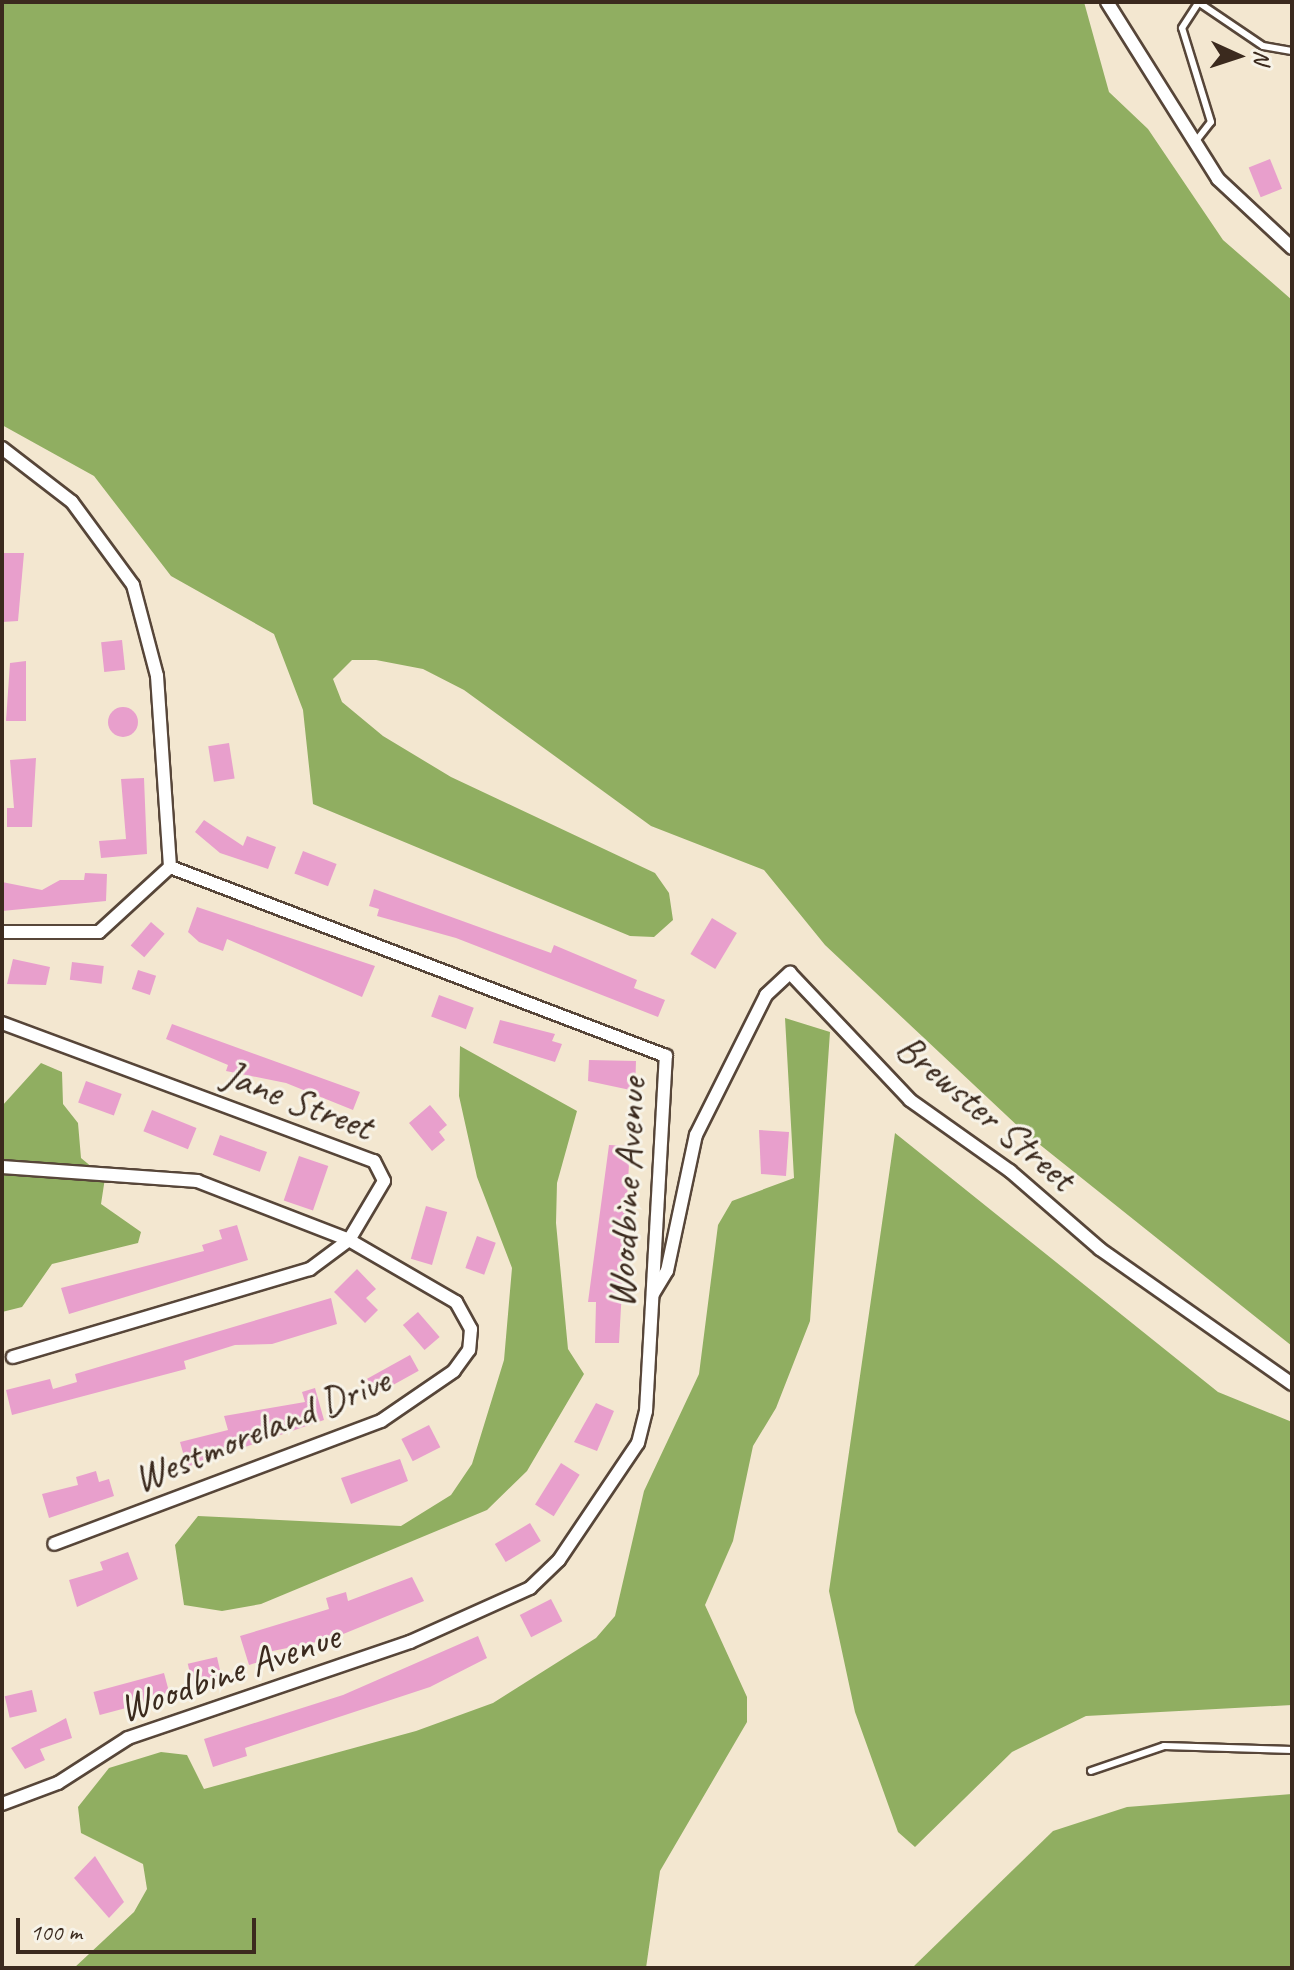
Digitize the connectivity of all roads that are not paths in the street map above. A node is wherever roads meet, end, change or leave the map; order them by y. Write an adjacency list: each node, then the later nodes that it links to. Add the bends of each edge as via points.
1 (1107, 2): 4 (street)
2 (1199, 2): 3 (lane, via 1263,46); 4 (lane, via 1182,28 1211,122)
3 (1292, 51)
4 (1196, 141): 5 (street, via 1218,179)
5 (1292, 248)
6 (2, 448): 7 (street, via 72,502 133,585 157,676)
7 (170, 867): 8 (street, via 99,932); 12 (street, Woodbine Avenue, via 657,1047 666,1056)
8 (2, 932)
9 (2, 1023): 11 (street, Jane Street, via 374,1161 384,1181)
10 (2, 1167): 11 (street, Westmoreland Drive, via 197,1181)
11 (349, 1240): 13 (street, Jane Street, via 310,1269); 15 (street, Westmoreland Drive, via 465,1310 469,1350 454,1371 381,1421)
12 (652, 1297): 14 (street, Brewster Street, via 667,1271 696,1135 766,995 790,973 910,1100 1010,1171 1100,1249); 18 (street, Woodbine Avenue, via 638,1443 559,1560 530,1588 410,1642 128,1738 58,1783)
13 (13, 1357)
14 (1292, 1384)
15 (54, 1544)
16 (1292, 1750): 17 (lane, via 1164,1746)
17 (1091, 1771)
18 (2, 1804)

